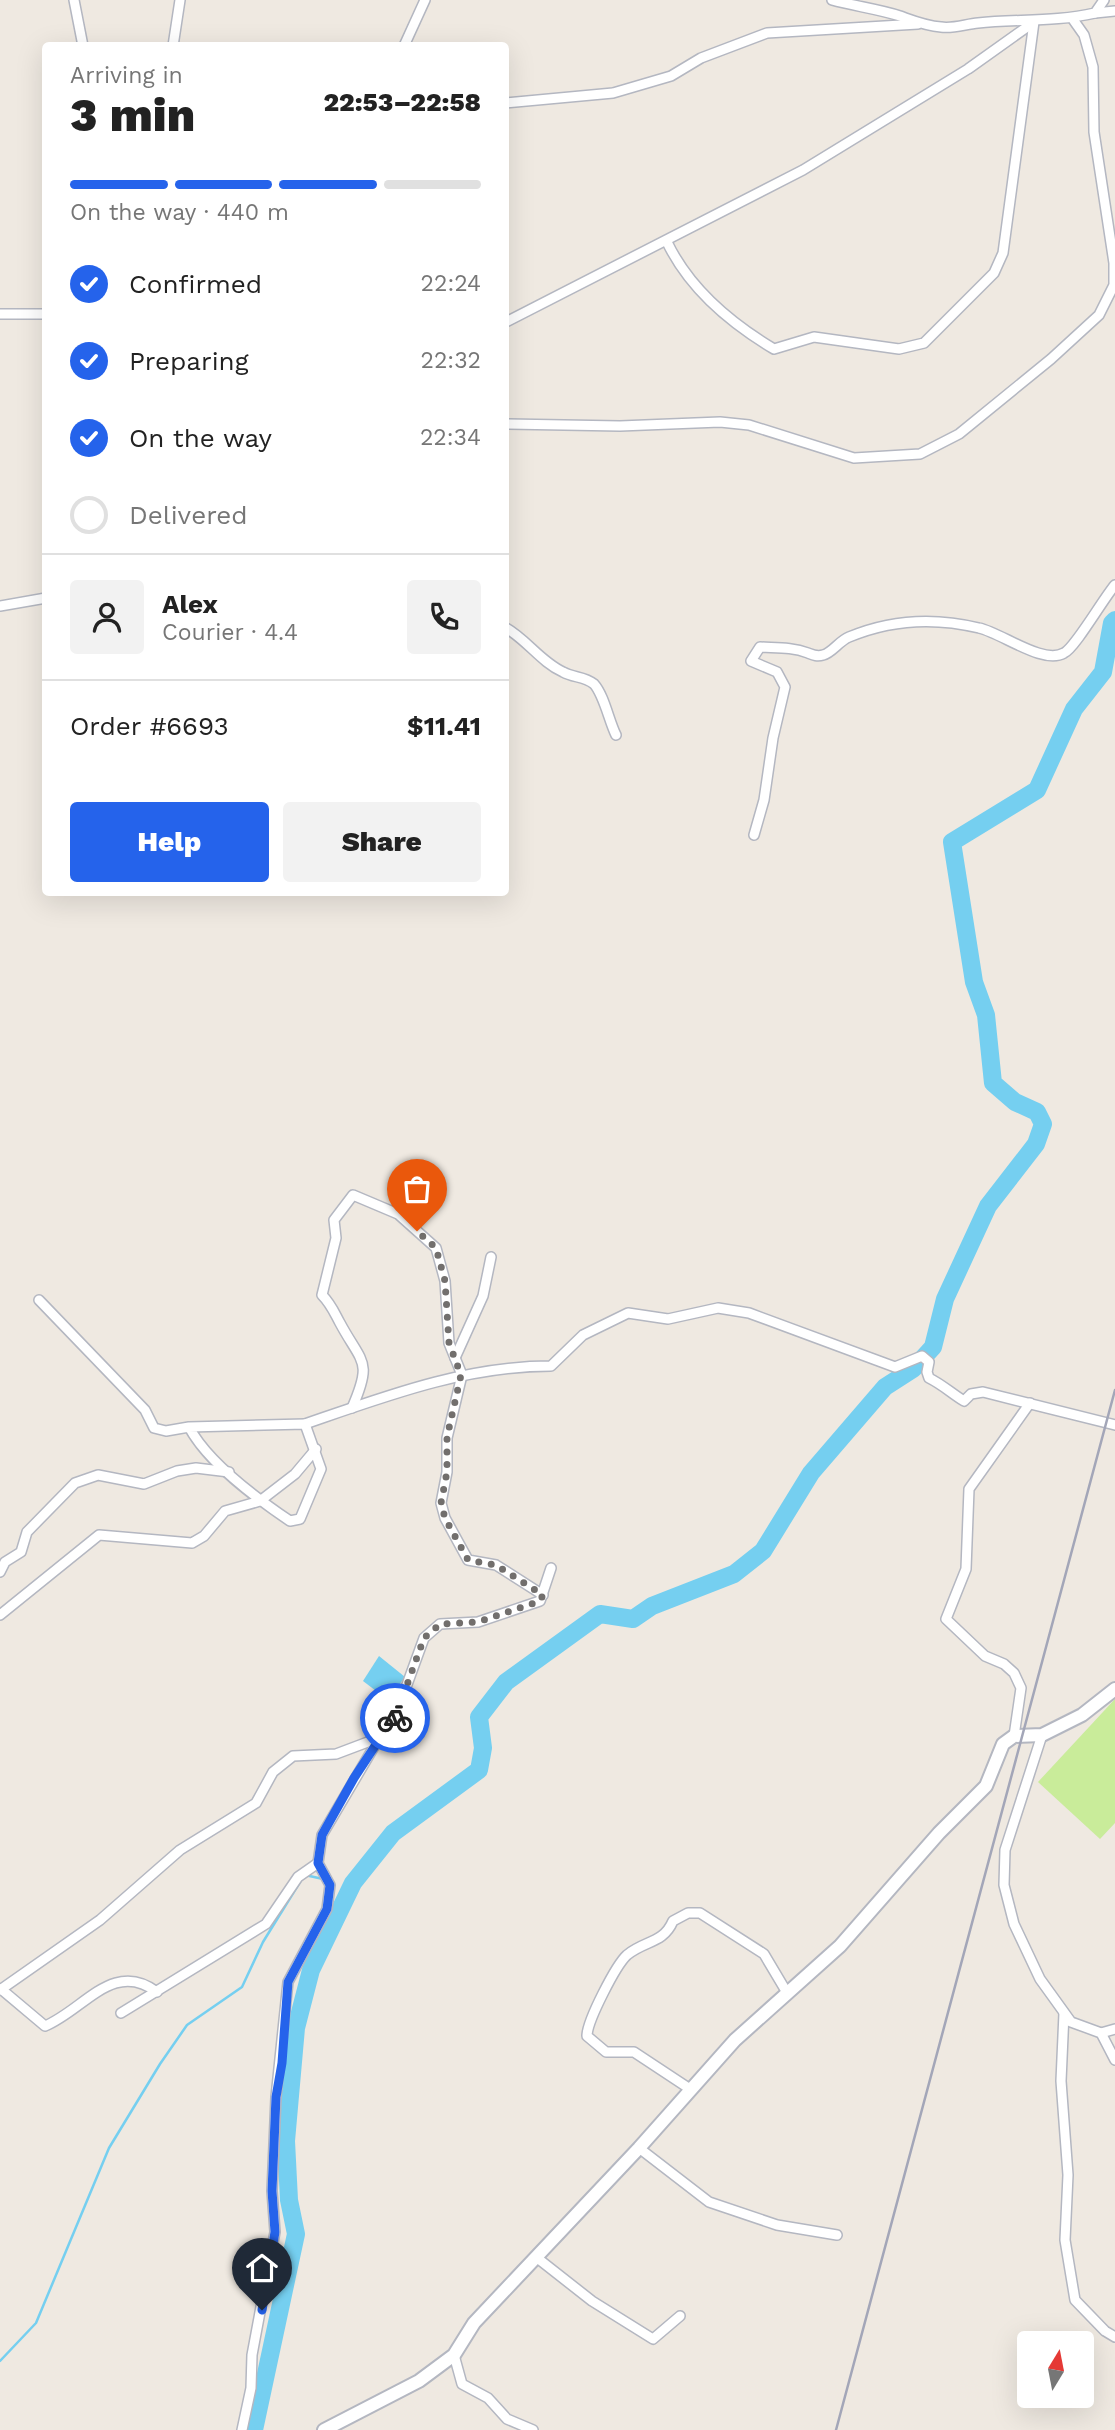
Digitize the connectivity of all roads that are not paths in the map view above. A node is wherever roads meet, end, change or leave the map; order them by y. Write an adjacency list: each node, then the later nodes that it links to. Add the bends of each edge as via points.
1 (74, 0): 11 (street)
2 (180, 0): 12 (street)
3 (425, 0): 13 (street)
4 (832, 0): 10 (street)
5 (1104, 0): 7 (street)
6 (1115, 11): 7 (street)
7 (1095, 13): 8 (street)
8 (1072, 18): 9 (street, via 1053,16); 19 (street, via 1084,35 1093,67 1094,132 1115,263 1114,285 1099,315 1076,338 959,434 920,454 854,458 749,425 720,422)
9 (1034, 22): 10 (street, via 945,28); 15 (street, via 956,77 803,170); 15 (street, via 1003,253 994,273 924,343 899,349 814,337 774,349 743,331 698,287 678,265)
10 (918, 24): 14 (street, via 767,33 701,58 671,76 613,93)
11 (82, 42)
12 (174, 42)
13 (406, 42)
14 (509, 103)
15 (667, 242): 18 (street)
16 (0, 314): 17 (street)
17 (42, 314)
18 (509, 321)
19 (509, 424)
20 (1115, 585): 25 (street, via 1063,654 1035,652 981,628 903,620 838,642 827,655 760,647 751,661 777,672 785,687)
21 (42, 599): 22 (street)
22 (0, 606)
23 (509, 630): 24 (street, via 552,666 596,686)
24 (616, 735)
25 (754, 835)
26 (491, 1256): 28 (street, via 483,1296)
27 (39, 1300): 34 (street, via 145,1410 153,1428)
28 (455, 1358): 29 (street); 31 (street, via 436,1248 398,1214 352,1195 334,1220 336,1238 322,1295 363,1360 364,1373)
29 (461, 1375): 30 (street, via 515,1366 551,1366 583,1335 628,1313 668,1318 718,1308 749,1313 892,1367 924,1358 929,1378 943,1383 964,1401 983,1392); 31 (street); 40 (street, via 445,1451 447,1472 441,1503 445,1518 468,1560 496,1565)
30 (1030, 1403): 33 (street); 44 (street, via 969,1489 966,1569 946,1619 985,1656 1014,1673 1021,1688)
31 (352, 1408): 32 (street)
32 (305, 1424): 34 (street); 35 (street)
33 (1115, 1425)
34 (189, 1427): 36 (street)
35 (316, 1449): 37 (street, via 295,1474); 37 (street, via 321,1469 300,1519 290,1521)
36 (230, 1473): 37 (street); 39 (street, via 196,1468 144,1484 98,1475 75,1483 27,1532 21,1552 5,1562)
37 (260, 1501): 41 (street, via 225,1511 204,1536 191,1543 99,1535)
38 (551, 1568): 40 (street)
39 (0, 1572)
40 (543, 1595): 45 (street, via 519,1610 431,1629 389,1734)
41 (0, 1615)
42 (1115, 1689): 43 (street, via 1082,1715)
43 (1042, 1735): 44 (street); 51 (street, via 1005,1850 1004,1885 1019,1935 1040,1979)
44 (1014, 1736): 49 (street, via 1003,1744 986,1786 840,1946)
45 (379, 1740): 46 (street, via 322,1835); 47 (street, via 336,1754 293,1756 273,1772 256,1803 180,1850 100,1920)
46 (318, 1863): 48 (street, via 298,1877 266,1924); 62 (street, via 330,1885 327,1909 288,1982 276,2097 275,2232)
47 (1, 1989): 48 (street, via 45,2026 103,1988 128,1979 142,1981)
48 (156, 1992): 50 (street)
49 (786, 1992): 55 (street); 55 (street, via 764,1954 700,1913 673,1921 659,1941 625,1956 591,2014 587,2036 606,2052 634,2052)
50 (121, 2012)
51 (1064, 2013): 53 (street, via 1071,2022); 60 (street, via 1065,2240 1075,2300)
52 (1115, 2029): 53 (street)
53 (1101, 2033): 54 (street)
54 (1115, 2060)
55 (690, 2088): 56 (street)
56 (639, 2148): 57 (street, via 709,2202 777,2225); 58 (street)
57 (838, 2235)
58 (536, 2258): 59 (street, via 653,2339); 61 (street, via 474,2323)
59 (680, 2316)
60 (1115, 2337)
61 (454, 2354): 63 (street, via 419,2381); 64 (street, via 463,2384 488,2398 508,2419)
62 (242, 2430)
63 (324, 2430)
64 (533, 2430)

